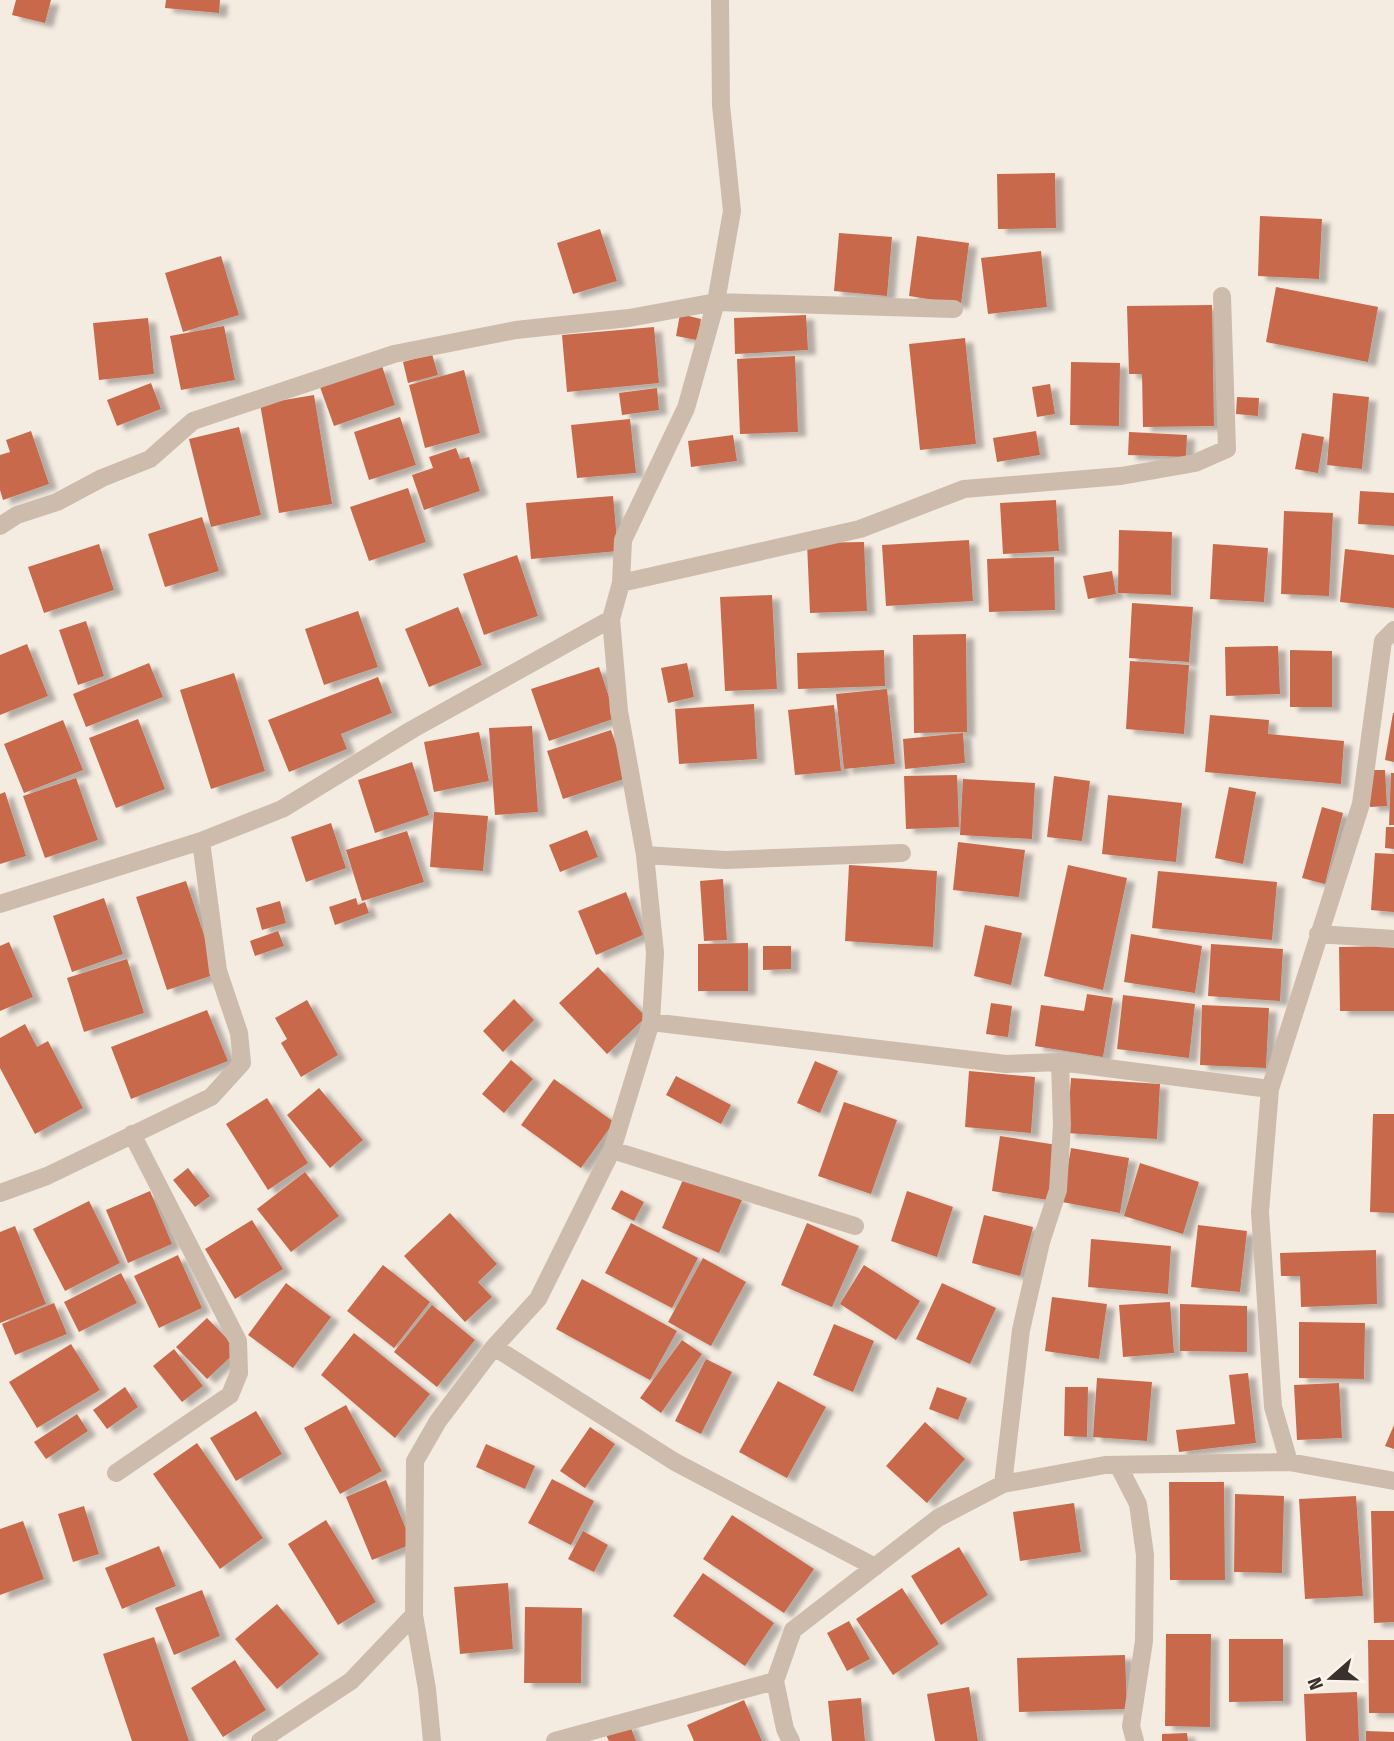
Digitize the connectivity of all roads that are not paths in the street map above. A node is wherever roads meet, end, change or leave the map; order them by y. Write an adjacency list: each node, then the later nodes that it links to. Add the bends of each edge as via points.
1 (720, 0): 3 (street, via 721,105 732,211)
2 (1222, 296): 6 (street, via 1227,449 1195,463 1121,476 964,489 860,529)
3 (716, 302): 4 (street); 5 (street, via 629,318 516,330 394,354 193,421 150,459); 6 (street, via 686,408 623,540)
4 (954, 309)
5 (0, 526)
6 (621, 583): 7 (street)
7 (611, 619): 9 (street, via 413,729 282,809); 11 (street, via 619,711)
8 (1394, 630): 13 (street, via 1383,641 1361,804)
9 (201, 841): 12 (street); 18 (street, via 218,971 239,1033 243,1063 211,1097)
10 (902, 853): 11 (street, via 724,860)
11 (645, 855): 15 (street, via 656,953)
12 (0, 904)
13 (1318, 933): 14 (street); 17 (street)
14 (1394, 939)
15 (651, 1022): 16 (street, via 1006,1064); 19 (street)
16 (1060, 1062): 17 (street); 27 (street, via 1058,1190 1021,1330)
17 (1270, 1089): 23 (street, via 1260,1212 1273,1407)
18 (132, 1134): 20 (street, via 47,1177); 25 (street, via 239,1341 239,1373 230,1395)
19 (612, 1150): 21 (street); 22 (street, via 538,1298)
20 (0, 1193)
21 (855, 1226)
22 (494, 1347): 28 (street, via 675,1462); 29 (street, via 438,1421 415,1461)
23 (1289, 1462): 24 (street); 26 (street)
24 (1118, 1465): 27 (street); 35 (street, via 1138,1504 1145,1555 1144,1641 1131,1726)
25 (116, 1473)
26 (1394, 1481)
27 (1003, 1484): 28 (street, via 939,1518)
28 (875, 1567): 30 (street, via 793,1630)
29 (414, 1615): 31 (street, via 351,1681); 32 (street)
30 (775, 1681): 33 (street); 34 (street)
31 (260, 1741)
32 (432, 1741)
33 (555, 1741)
34 (791, 1741)
35 (1135, 1741)

